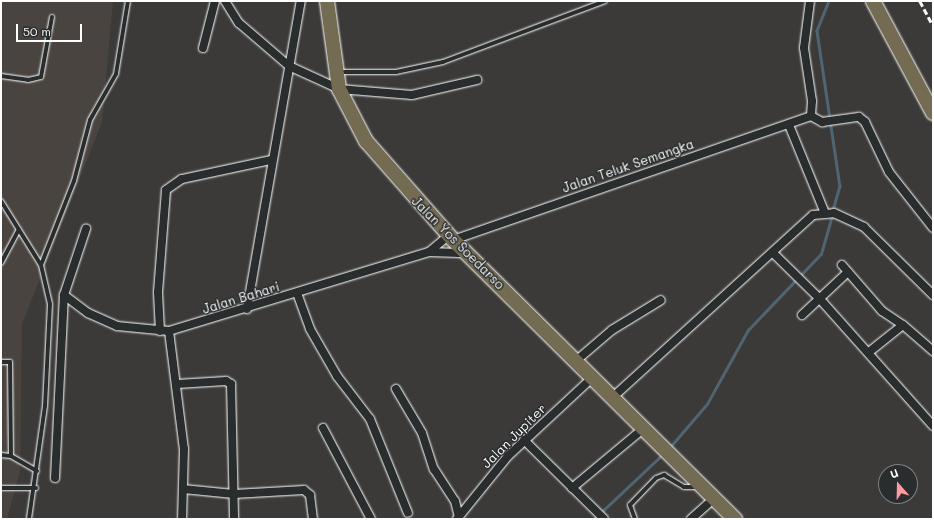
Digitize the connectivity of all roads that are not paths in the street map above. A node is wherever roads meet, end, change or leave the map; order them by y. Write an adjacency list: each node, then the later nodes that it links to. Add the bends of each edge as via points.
1 (128, 1): 31 (lane, via 116,74 87,132 74,181)
2 (215, 1): 10 (street)
3 (225, 1): 11 (street, via 240,23)
4 (301, 1): 11 (street)
5 (327, 1): 12 (highway, Jalan Yos Soedarso)
6 (605, 1): 12 (lane, via 443,62 396,72 363,75)
7 (810, 1): 17 (street, via 804,48 812,101)
8 (873, 1): 16 (highway)
9 (52, 17): 13 (lane, via 41,77 28,80)
10 (203, 48)
11 (290, 66): 15 (street); 19 (street)
12 (334, 72): 15 (highway, Jalan Yos Soedarso)
13 (1, 76)
14 (477, 80): 15 (street, via 412,95)
15 (339, 89): 25 (highway, Jalan Yos Soedarso, via 366,141)
16 (933, 113)
17 (811, 116): 18 (street, Jalan Teluk Semangka); 22 (street, via 822,122 846,117 859,117 865,122 889,172)
18 (789, 125): 21 (street); 25 (street, Jalan Teluk Semangka)
19 (271, 160): 38 (street); 41 (street, via 182,179 166,190 158,292)
20 (1, 201): 23 (lane)
21 (825, 213): 28 (street, via 806,220); 35 (street, via 848,217 864,227)
22 (933, 228)
23 (19, 229): 29 (lane); 31 (lane)
24 (86, 229): 34 (street)
25 (451, 238): 26 (street, Jalan Bahari); 27 (highway, Jalan Yos Soedarso)
26 (429, 252): 27 (street, Jalan Bahari); 33 (street, Jalan Bahari)
27 (466, 253): 45 (highway, Jalan Yos Soedarso)
28 (773, 253): 36 (street); 50 (street)
29 (1, 263)
30 (842, 265): 32 (street)
31 (41, 266): 57 (lane, via 50,304 51,329)
32 (848, 272): 36 (street); 40 (street, via 882,311)
33 (297, 293): 38 (street, Jalan Bahari); 66 (street, via 310,328 337,376 370,418)
34 (64, 295): 41 (street, Jalan Bahari, via 88,313 117,326); 58 (street)
35 (933, 295)
36 (820, 298): 39 (street); 44 (street)
37 (661, 300): 45 (street, via 612,330)
38 (247, 309): 42 (street, Jalan Bahari)
39 (802, 315)
40 (903, 326): 43 (street); 44 (street)
41 (160, 331): 42 (street, Jalan Bahari)
42 (169, 331): 48 (street)
43 (933, 351)
44 (868, 352): 51 (street)
45 (577, 360): 47 (highway, Jalan Yos Soedarso)
46 (1, 362): 56 (lane, via 10,362)
47 (594, 376): 50 (highway, Jalan Yos Soedarso); 54 (street, Jalan Jupiter)
48 (177, 384): 63 (street, via 184,449); 64 (street, via 226,381 231,384)
49 (396, 390): 67 (street, via 422,433 434,469 455,501)
50 (613, 397): 53 (highway, Jalan Yos Soedarso)
51 (933, 426)
52 (323, 428): 72 (street)
53 (644, 428): 59 (highway, Jalan Yos Soedarso); 62 (street)
54 (524, 440): 62 (street); 67 (street, Jalan Jupiter, via 487,479)
55 (1, 455): 56 (lane)
56 (11, 456): 57 (lane)
57 (37, 471): 61 (lane)
58 (55, 478)
59 (700, 487): 65 (highway, Jalan Yos Soedarso); 74 (lane, via 693,489 671,477 656,478 630,504)
60 (1, 488): 61 (lane)
61 (36, 488): 68 (lane)
62 (572, 488): 73 (street)
63 (183, 489): 64 (street); 69 (street)
64 (234, 494): 70 (street); 71 (street, via 304,490 310,495)
65 (713, 499): 75 (street); 76 (highway, Jalan Yos Soedarso)
66 (408, 513)
67 (458, 518)
68 (29, 519)
69 (182, 519)
70 (234, 519)
71 (313, 519)
72 (371, 519)
73 (604, 519)
74 (635, 519)
75 (691, 519)
76 (735, 519)

